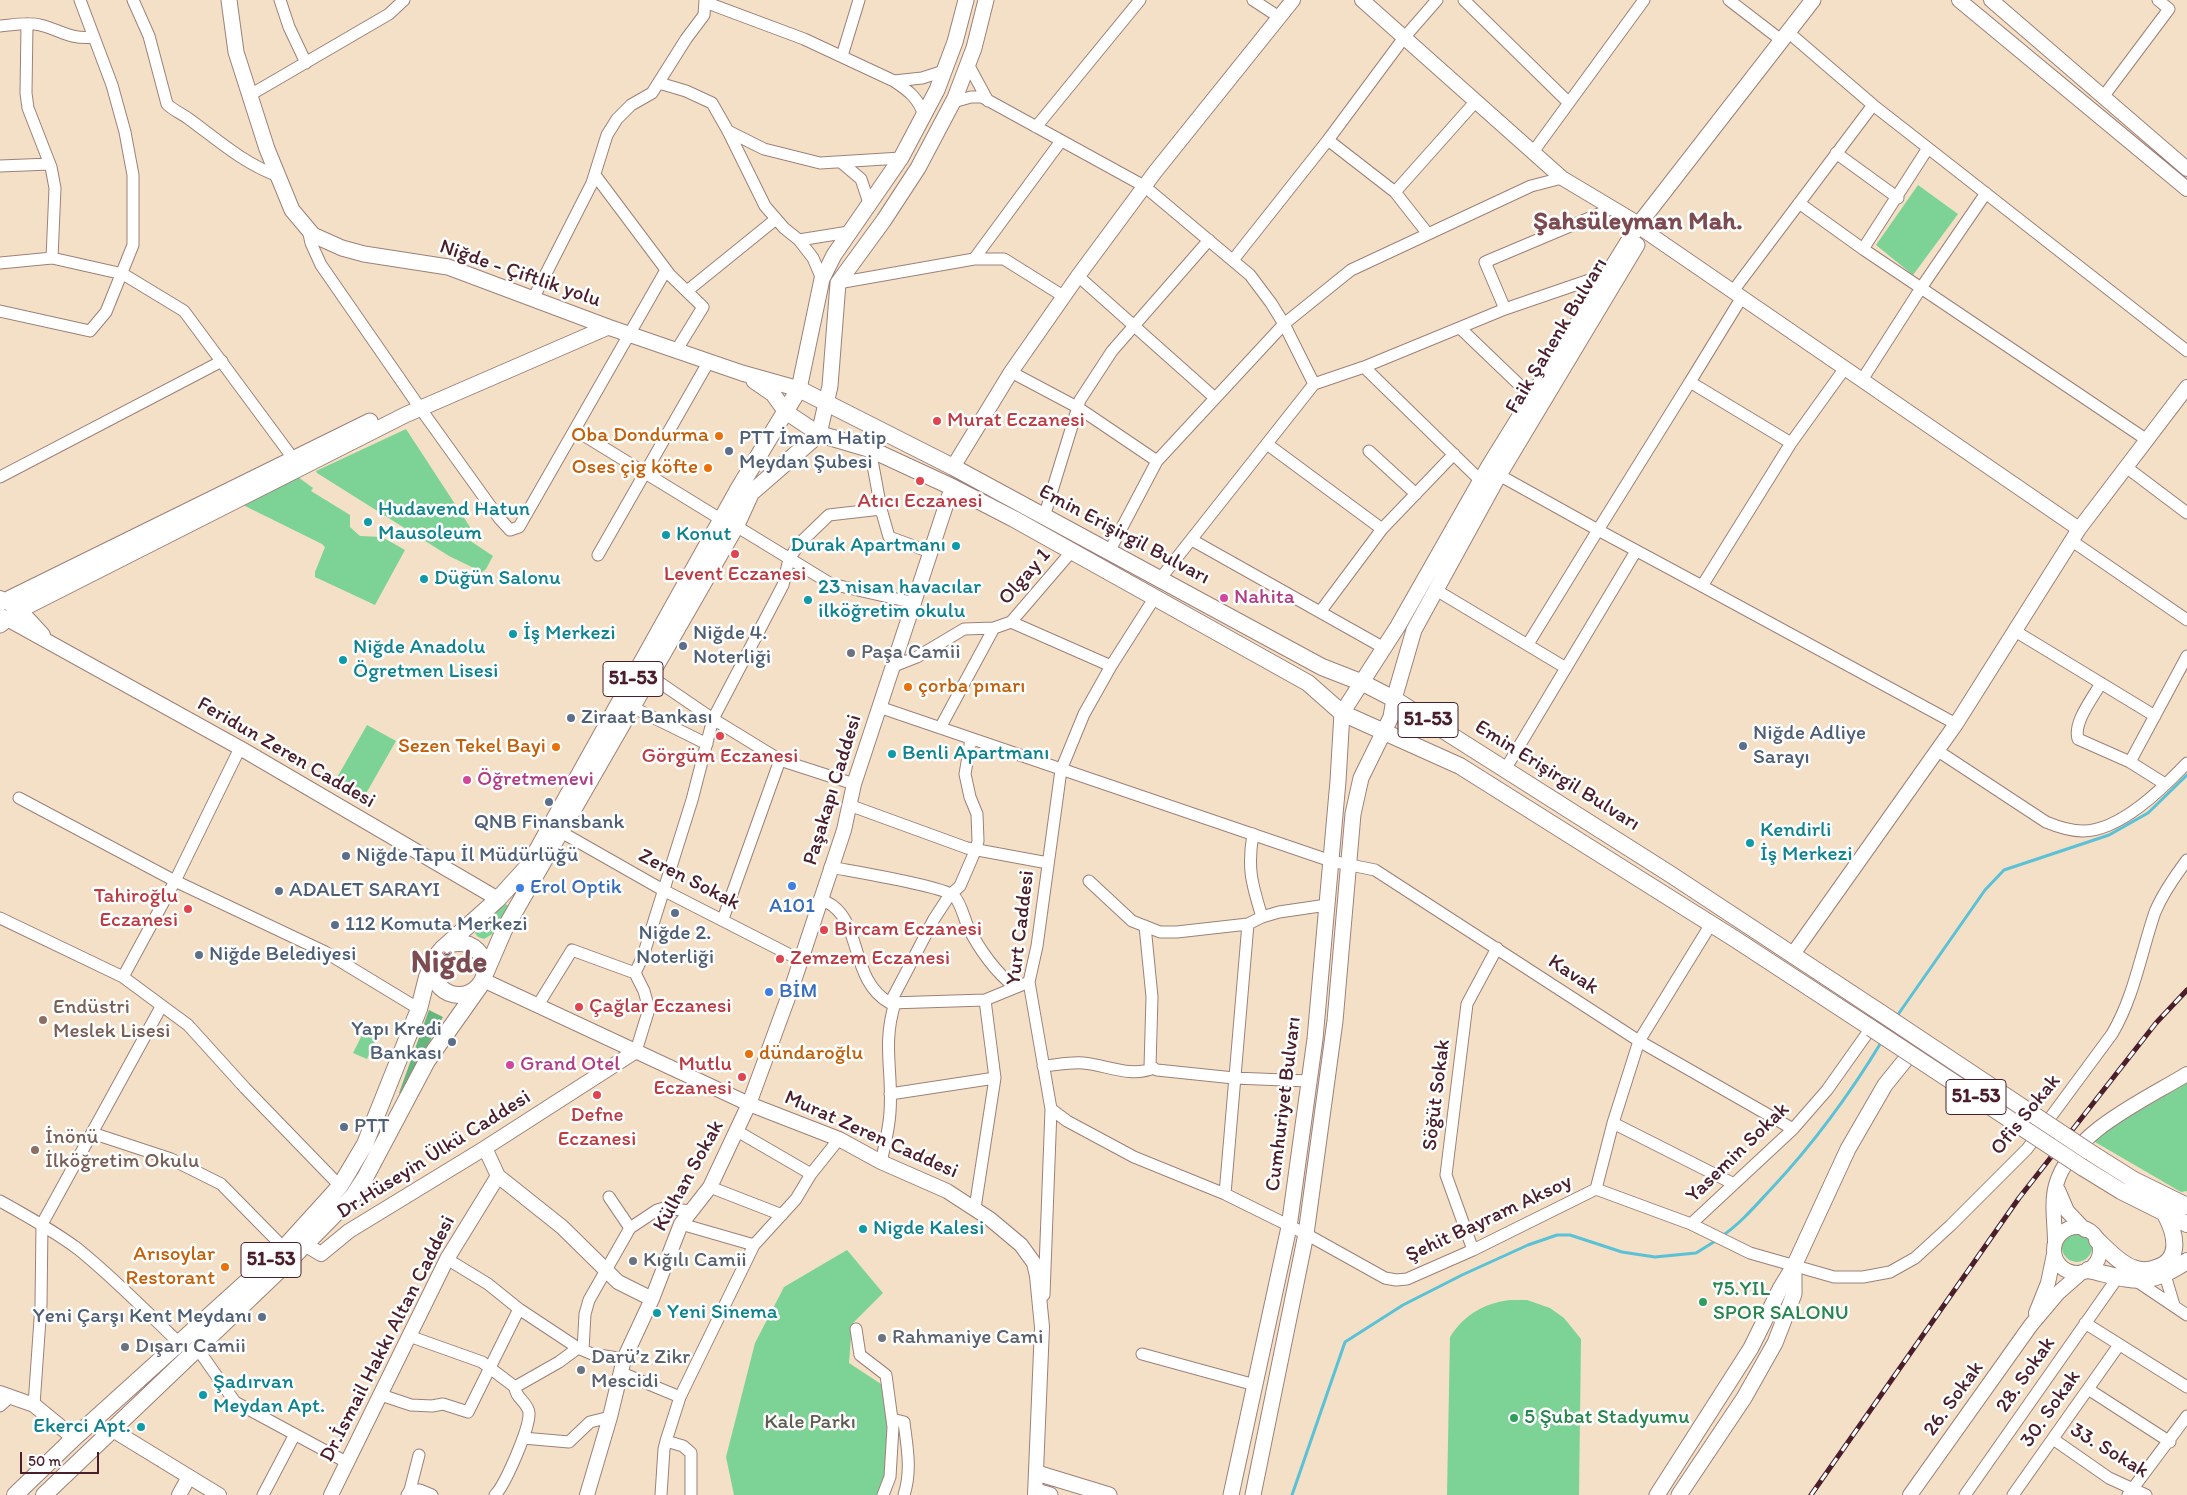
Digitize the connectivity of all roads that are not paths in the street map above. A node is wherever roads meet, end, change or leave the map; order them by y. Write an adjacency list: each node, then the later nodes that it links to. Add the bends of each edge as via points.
1 (80, 0): 26 (street)
2 (133, 0): 56 (street, via 149,36 167,104 238,156)
3 (229, 0): 35 (main road, Niğde - Çiftlik yolu, via 236,52)
4 (280, 0): 30 (street)
5 (404, 0): 30 (street, via 389,14)
6 (859, 0): 29 (street)
7 (966, 0): 32 (main road)
8 (986, 0): 31 (main road)
9 (1140, 0): 43 (street)
10 (1253, 0): 23 (street)
11 (1294, 0): 23 (street)
12 (1362, 0): 27 (street)
13 (1437, 0): 27 (street)
14 (1464, 0): 40 (street)
15 (1644, 0): 40 (street)
16 (1729, 0): 28 (street)
17 (1813, 0): 28 (main road, Faik Şahenk Bulvarı)
18 (1824, 0): 28 (main road, Faik Şahenk Bulvarı)
19 (1959, 0): 59 (street)
20 (1991, 0): 36 (street)
21 (2158, 0): 36 (street, via 2169,9)
22 (705, 1): 29 (street); 34 (street, via 704,15)
23 (1279, 17): 58 (street)
24 (27, 24): 25 (street); 26 (street, via 40,25 68,36); 52 (street, via 28,108)
25 (0, 26)
26 (94, 37): 79 (street, via 112,85 133,175 133,245)
27 (1403, 39): 38 (street); 45 (street)
28 (1788, 39): 41 (street); 67 (main road, Faik Şahenk Bulvarı)
29 (842, 56): 33 (street)
30 (306, 63): 35 (street)
31 (968, 64): 37 (street); 39 (main road)
32 (944, 71): 33 (street, via 922,78); 42 (main road)
33 (894, 81): 42 (street, via 912,94)
34 (659, 83): 44 (street, via 712,103); 55 (street, via 652,93 617,118 607,135)
35 (250, 95): 56 (main road, Niğde - Çiftlik yolu)
36 (2103, 97): 54 (street)
37 (988, 101): 39 (street, via 982,97 971,97); 43 (street)
38 (1476, 101): 48 (street); 60 (street)
39 (952, 102): 83 (main road, via 918,168)
40 (1569, 103): 48 (street)
41 (1873, 105): 47 (street); 49 (street)
42 (924, 115): 50 (main road)
43 (1036, 127): 46 (street)
44 (728, 131): 51 (street, via 764,148 820,163); 66 (street, via 757,192)
45 (1328, 140): 60 (street); 76 (street)
46 (1061, 141): 58 (street); 75 (street)
47 (1928, 148): 61 (street); 62 (street)
48 (1533, 152): 57 (street)
49 (1836, 153): 62 (street); 63 (street)
50 (901, 158): 51 (street); 64 (main road)
51 (842, 163): 64 (street, via 861,178)
52 (50, 164): 53 (street); 74 (street, via 55,188)
53 (0, 166)
54 (2187, 169)
55 (595, 175): 78 (street); 88 (street)
56 (278, 176): 68 (main road, Niğde - Çiftlik yolu, via 292,210)
57 (1562, 178): 65 (street); 70 (street, via 1532,186)
58 (1144, 186): 72 (street); 81 (street)
59 (2187, 189)
60 (1395, 192): 70 (street)
61 (1986, 193): 84 (street); 97 (street)
62 (1898, 198): 73 (street)
63 (1799, 203): 73 (street); 86 (street)
64 (870, 206): 69 (main road)
65 (1613, 208): 67 (street); 89 (street, via 1485,262)
66 (776, 219): 71 (street); 85 (street)
67 (1642, 227): 80 (main road, Faik Şahenk Bulvarı); 86 (street); 128 (main road, Faik Şahenk Bulvarı)
68 (308, 228): 88 (main road, Niğde - Çiftlik yolu, via 313,235 342,248 448,267); 112 (street, via 321,265)
69 (850, 232): 71 (street); 82 (main road)
70 (1428, 234): 91 (street, via 1351,270)
71 (800, 240): 82 (street)
72 (1209, 240): 76 (street); 93 (street)
73 (1863, 249): 84 (street)
74 (52, 258): 77 (street); 79 (street)
75 (974, 259): 83 (street); 87 (street, via 1004,259)
76 (1233, 260): 91 (street, via 1250,275)
77 (0, 263)
78 (666, 270): 85 (street); 95 (street)
79 (123, 274): 90 (street, via 106,312 90,331); 98 (street, via 184,311)
80 (1607, 274): 89 (street); 109 (main road, Faik Şahenk Bulvarı)
81 (1078, 276): 87 (street); 93 (street)
82 (822, 279): 108 (main road)
83 (838, 283): 111 (main road)
84 (1921, 288): 104 (street); 117 (street)
85 (687, 291): 96 (street, via 703,307)
86 (1738, 294): 101 (street); 105 (street)
87 (1063, 296): 102 (street)
88 (532, 299): 92 (main road, Niğde - Çiftlik yolu)
89 (1505, 309): 94 (street)
90 (0, 311)
91 (1284, 324): 106 (street); 110 (street)
92 (604, 326): 95 (main road, Niğde - Çiftlik yolu); 112 (main road)
93 (1134, 326): 110 (street); 113 (street, via 1112,351)
94 (1460, 328): 100 (street); 109 (street)
95 (628, 334): 96 (main road, Niğde - Çiftlik yolu); 115 (street)
96 (676, 351): 99 (main road, Niğde - Çiftlik yolu)
97 (2187, 351)
98 (222, 361): 124 (street); 129 (street)
99 (709, 362): 103 (main road, Niğde - Çiftlik yolu); 127 (street)
100 (1364, 367): 106 (street); 122 (street)
101 (1845, 368): 104 (street); 118 (street)
102 (1011, 372): 113 (street); 125 (street)
103 (742, 373): 108 (main road); 114 (main road, via 773,394)
104 (1862, 380): 138 (street)
105 (1690, 382): 118 (street); 139 (street)
106 (1314, 384): 119 (street)
107 (2187, 387): 117 (street)
108 (799, 389): 111 (main road, Emin Erişirgil Bulvarı / 51-53); 114 (main road, 51-53)
109 (1532, 397): 130 (main road, Faik Şahenk Bulvarı)
110 (1214, 398): 123 (street)
111 (826, 403): 116 (main road); 125 (main road, Emin Erişirgil Bulvarı / 51-53)
112 (417, 404): 115 (street, via 498,518 510,530 519,527); 124 (main road)
113 (1076, 407): 123 (street); 135 (street)
114 (786, 412): 116 (main road); 136 (main road, 51-53)
115 (575, 430): 127 (street)
116 (819, 434): 120 (main road, Emin Erişirgil Bulvarı / 51-53); 136 (main road, 51-53, via 751,492)
117 (2147, 440): 126 (street)
118 (1791, 443): 149 (street)
119 (1267, 444): 137 (street); 140 (street)
120 (870, 449): 131 (main road, Emin Erişirgil Bulvarı / 51-53); 133 (street)
121 (1369, 451): 132 (street)
122 (1454, 454): 130 (street); 132 (street)
123 (1157, 461): 145 (street)
124 (296, 464): 152 (main road); 154 (main road)
125 (953, 467): 135 (main road, Emin Erişirgil Bulvarı / 51-53)
126 (2126, 467): 134 (street); 138 (street)
127 (644, 472): 136 (street); 146 (street)
128 (1499, 475): 139 (street); 150 (main road, Faik Şahenk Bulvarı)
129 (0, 477)
130 (1481, 481): 163 (main road, Faik Şahenk Bulvarı)
131 (952, 487): 143 (street, Paşakapı Caddesi); 144 (main road, Emin Erişirgil Bulvarı / 51-53)
132 (1416, 494): 137 (street)
133 (881, 509): 143 (street, via 889,537); 147 (street, via 829,515 800,543)
134 (2187, 513)
135 (1044, 517): 145 (main road, Emin Erişirgil Bulvarı / 51-53)
136 (729, 523): 147 (street); 168 (main road, 51-53); 206 (main road, 51-53, via 529,866)
137 (1382, 529): 155 (street)
138 (2080, 529): 141 (street)
139 (1598, 530): 142 (street); 162 (street)
140 (1192, 540): 148 (street); 155 (street)
141 (2072, 542): 157 (street); 160 (street)
142 (1636, 551): 149 (street); 167 (street)
143 (930, 552): 153 (street, Paşakapı Caddesi)
144 (1072, 552): 151 (main road, Emin Erişirgil Bulvarı / 51-53); 158 (street, Olgay 1)
145 (1109, 552): 148 (main road, Emin Erişirgil Bulvarı / 51-53)
146 (598, 555)
147 (789, 559): 153 (street, via 831,584); 176 (street, via 783,585)
148 (1160, 579): 169 (main road, Emin Erişirgil Bulvarı / 51-53, via 1322,667)
149 (1702, 586): 177 (street)
150 (1436, 590): 162 (street); 171 (main road, Faik Şahenk Bulvarı, via 1414,630)
151 (1155, 597): 166 (street, Yurt Caddesi); 174 (main road, Emin Erişirgil Bulvarı / 51-53, via 1308,683)
152 (1, 600): 154 (street)
153 (915, 603): 165 (street, Paşakapı Caddesi)
154 (20, 610): 156 (main road); 161 (street)
155 (1320, 612): 163 (street)
156 (3, 620): 161 (street, Feridun Zeren Caddesi)
157 (2187, 620)
158 (1011, 622): 159 (street, Olgay 1); 166 (street)
159 (994, 628): 165 (street, Olgay 1, via 964,629 917,657); 178 (street)
160 (2015, 632): 170 (street); 177 (street)
161 (52, 644): 182 (street, Feridun Zeren Caddesi)
162 (1528, 644): 167 (street)
163 (1384, 648): 169 (main road, Faik Şahenk Bulvarı)
164 (2187, 656): 175 (street)
165 (894, 666): 172 (street, Paşakapı Caddesi)
166 (1111, 666): 188 (street, Yurt Caddesi, via 1084,714)
167 (1566, 668): 187 (street)
168 (650, 676): 173 (main road, 51-53); 176 (street)
169 (1363, 682): 171 (main road, Emin Erişirgil Bulvarı / 51-53); 174 (main road, Faik Şahenk Bulvarı)
170 (2101, 683): 175 (street); 185 (street, via 2076,731 2078,739)
171 (1394, 699): 179 (main road, Faik Şahenk Bulvarı, via 1391,716); 187 (main road, Emin Erişirgil Bulvarı / 51-53)
172 (879, 706): 178 (street, Kavak); 189 (street, Paşakapı Caddesi)
173 (632, 707): 181 (street); 193 (main road, 51-53)
174 (1342, 712): 179 (main road, Emin Erişirgil Bulvarı / 51-53); 197 (main road, Cumhuriyet Bulvarı)
175 (2155, 716): 185 (street)
176 (712, 719): 181 (street); 184 (street)
177 (1956, 724): 183 (street)
178 (940, 728): 180 (street, Kavak)
179 (1383, 732): 199 (main road, Cumhuriyet Bulvarı, via 1361,778 1353,814); 212 (main road, Emin Erişirgil Bulvarı / 51-53, via 1460,766)
180 (971, 739): 188 (street, Kavak); 195 (street, via 965,774 976,814)
181 (707, 744): 203 (street)
182 (240, 748): 201 (street); 206 (street, Feridun Zeren Caddesi)
183 (1938, 751): 190 (street, via 2046,822 2062,828 2084,831 2103,827 2126,815); 216 (street)
184 (780, 760): 189 (street); 210 (street)
185 (2130, 762): 190 (street)
186 (2187, 763): 190 (street)
187 (1506, 768): 216 (main road, Emin Erişirgil Bulvarı / 51-53)
188 (1061, 770): 194 (street, Kavak); 198 (street, Yurt Caddesi)
189 (854, 784): 192 (street, Paşakapı Caddesi)
190 (2165, 784)
191 (19, 798): 201 (street)
192 (849, 805): 195 (street); 200 (street, Paşakapı Caddesi, via 844,830)
193 (561, 832): 203 (street, Zeren Sokak); 220 (main road, 51-53, via 504,930)
194 (1253, 834): 197 (street, Kavak); 208 (street, via 1250,877)
195 (976, 849): 198 (street); 204 (street, via 960,886)
196 (2187, 860): 280 (street, Ofis Sokak, via 2169,884 2156,911 2124,1014 2027,1149 1915,1258 1890,1272 1863,1277 1834,1276)
197 (1331, 861): 199 (street, Kavak); 207 (main road, Cumhuriyet Bulvarı)
198 (1048, 862): 221 (street, Yurt Caddesi)
199 (1349, 865): 214 (street, Kavak, via 1375,870); 271 (main road, Cumhuriyet Bulvarı, via 1335,1022)
200 (830, 867): 204 (street); 205 (street, Paşakapı Caddesi)
201 (174, 881): 219 (street); 227 (street, via 325,952)
202 (1089, 881): 213 (street, via 1132,921)
203 (663, 890): 210 (street, Zeren Sokak); 218 (street)
204 (952, 894): 222 (street, via 982,951); 224 (street, via 934,919)
205 (820, 898): 217 (street, Paşakapı Caddesi); 224 (street, via 834,906 844,919 868,984 878,997)
206 (498, 899): 215 (main road, 51-53)
207 (1327, 905): 208 (street); 237 (main road, Cumhuriyet Bulvarı)
208 (1262, 917): 211 (street)
209 (0, 918): 219 (street)
210 (723, 919): 217 (street, Zeren Sokak)
211 (1248, 924): 213 (street, via 1176,932 1160,932); 236 (street)
212 (1711, 924): 228 (main road, Emin Erişirgil Bulvarı / 51-53); 229 (street)
213 (1145, 926): 233 (street, via 1152,996 1150,1066)
214 (1497, 948): 229 (street, Kavak); 277 (street, Söğüt Sokak, via 1467,1004 1446,1175)
215 (438, 954): 220 (main road, via 458,943 474,948 484,962); 220 (main road, via 433,976 444,992 457,996 470,994); 227 (main road, 51-53, via 427,977)
216 (1793, 954): 256 (main road, Emin Erişirgil Bulvarı / 51-53, bridge, via 2088,1151)
217 (800, 960): 239 (street, Paşakapı Caddesi)
218 (635, 973): 226 (street, via 572,950); 230 (street, via 649,1009)
219 (123, 977): 225 (street)
220 (483, 980): 226 (street, Murat Zeren Caddesi); 273 (main road, 51-53, via 427,1061 353,1196)
221 (1029, 982): 222 (street); 232 (street, Yurt Caddesi)
222 (1015, 987): 223 (street)
223 (985, 1000): 224 (street); 235 (street)
224 (892, 1003): 238 (street, via 887,1040)
225 (160, 1006): 244 (street); 252 (street, via 188,1025)
226 (538, 1006): 230 (street, Murat Zeren Caddesi)
227 (419, 1009): 252 (main road, 51-53, via 365,1144)
228 (1871, 1028): 231 (main road, 51-53, bridge); 242 (street, Yasemin Sokak, via 1827,1090)
229 (1639, 1041): 241 (street); 242 (street, Kavak)
230 (636, 1051): 239 (street, Murat Zeren Caddesi); 246 (street, Dr.Hüseyin Ülkü Caddesi)
231 (1910, 1054): 263 (main road, 51-53, bridge, via 2082,1167); 280 (main road, via 1885,1086 1848,1149)
232 (1043, 1066): 233 (street, via 1082,1063 1133,1072); 240 (street, Yurt Caddesi)
233 (1154, 1068): 236 (street)
234 (2187, 1074): 251 (street, via 2088,1136)
235 (995, 1078): 238 (street); 261 (street)
236 (1234, 1078): 237 (street); 255 (street)
237 (1309, 1081): 269 (main road, Cumhuriyet Bulvarı)
238 (890, 1094): 247 (street, via 888,1130)
239 (749, 1104): 243 (street, Külhan Sokak); 245 (street, Murat Zeren Caddesi)
240 (1050, 1109): 255 (street, via 1134,1157); 292 (street, Yurt Caddesi)
241 (1613, 1123): 250 (street); 254 (street)
242 (1793, 1129): 250 (street, Yasemin Sokak)
243 (737, 1131): 248 (street); 253 (street, Külhan Sokak)
244 (92, 1133): 265 (street); 275 (street, via 171,1159 221,1184)
245 (839, 1139): 247 (street, Murat Zeren Caddesi); 248 (street)
246 (485, 1148): 249 (street); 273 (street, Dr.Hüseyin Ülkü Caddesi, via 349,1231 321,1254)
247 (881, 1162): 261 (street, Murat Zeren Caddesi, via 947,1191)
248 (811, 1174): 264 (street)
249 (498, 1176): 278 (street, Dr.İsmail Hakkı Altan Caddesi); 282 (street, via 562,1227)
250 (1734, 1184): 267 (street, Yasemin Sokak)
251 (2056, 1184): 272 (street, via 2063,1206); 276 (street, 26. Sokak)
252 (340, 1186): 275 (main road, 51-53)
253 (710, 1186): 262 (street, Külhan Sokak); 264 (street)
254 (1596, 1189): 267 (street, Yasemin Sokak); 277 (street, Şehit Bayram Aksoy)
255 (1225, 1194): 269 (street)
256 (2160, 1194): 257 (main road); 260 (main road, 51-53)
257 (2187, 1194)
258 (608, 1197): 270 (street)
259 (0, 1201): 265 (street)
260 (2187, 1206)
261 (975, 1208): 292 (street, Murat Zeren Caddesi, via 1006,1231 1030,1256 1038,1276)
262 (691, 1210): 266 (street, Külhan Sokak); 270 (street, via 657,1210)
263 (2165, 1214): 268 (main road, 51-53); 272 (main road, via 2173,1230 2175,1245 2172,1257 2162,1266 2148,1270 2135,1269)
264 (782, 1215): 274 (street)
265 (42, 1224): 295 (street, via 107,1273); 309 (street)
266 (681, 1224): 274 (street); 286 (street, Külhan Sokak)
267 (1691, 1224): 280 (street, Ofis Sokak, via 1735,1246)
268 (2187, 1224)
269 (1289, 1227): 271 (street, Şehit Bayram Aksoy); 302 (main road, Cumhuriyet Bulvarı)
270 (630, 1228): 282 (street)
271 (1306, 1234): 277 (street, Şehit Bayram Aksoy, via 1385,1278 1396,1280 1408,1279); 342 (main road, Cumhuriyet Bulvarı)
272 (2091, 1235): 276 (street, via 2079,1228 2067,1230); 281 (street, via 2099,1249 2098,1259)
273 (306, 1245): 297 (main road, 51-53)
274 (754, 1246): 307 (street)
275 (284, 1248): 295 (main road, 51-53)
276 (2055, 1248): 281 (street, via 2056,1260 2064,1270); 291 (street, 26. Sokak, via 2048,1283)
277 (1473, 1250)
278 (447, 1259): 288 (street, via 488,1284); 294 (street, Dr.İsmail Hakkı Altan Caddesi)
279 (2187, 1261): 283 (main road)
280 (1794, 1266): 343 (main road, via 1752,1348); 344 (main road, via 1794,1294 1775,1343 1744,1398)
281 (2085, 1271): 284 (main road); 291 (street, 26. Sokak, via 2058,1293)
282 (606, 1272): 286 (street, via 618,1282); 298 (street, via 589,1300)
283 (2165, 1275): 285 (main road); 287 (street)
284 (2118, 1277): 285 (main road); 290 (street, 28. Sokak)
285 (2135, 1280): 287 (street)
286 (652, 1299): 301 (street, Külhan Sokak)
287 (2174, 1305): 289 (street)
288 (518, 1309): 298 (street); 300 (street)
289 (2187, 1315)
290 (2085, 1323): 296 (street); 346 (street, 28. Sokak)
291 (2031, 1325): 345 (street, 26. Sokak)
292 (1042, 1326): 322 (street, Murat Zeren Caddesi)
293 (856, 1329): 312 (street, via 860,1355 886,1376)
294 (409, 1336): 300 (street); 306 (street, Dr.İsmail Hakkı Altan Caddesi)
295 (179, 1343): 315 (main road, 51-53)
296 (2119, 1345): 304 (street); 305 (street, 30. Sokak)
297 (197, 1348): 313 (main road, 51-53); 314 (street, via 235,1402)
298 (580, 1349): 301 (street); 303 (street)
299 (1142, 1354): 302 (street)
300 (489, 1366): 303 (street); 306 (street, via 468,1412 443,1404 411,1405)
301 (623, 1366): 307 (street); 311 (street, Külhan Sokak)
302 (1255, 1385): 341 (main road, Cumhuriyet Bulvarı)
303 (515, 1386): 316 (street, via 515,1392 529,1414)
304 (2187, 1387)
305 (2088, 1389): 317 (street, 30. Sokak); 319 (street)
306 (381, 1395): 321 (street, Dr.İsmail Hakkı Altan Caddesi)
307 (680, 1397): 318 (street)
308 (3, 1398): 309 (street)
309 (34, 1406): 315 (street)
310 (2187, 1416): 319 (street)
311 (610, 1417): 316 (street, via 590,1422 568,1442); 335 (street, Külhan Sokak)
312 (892, 1419): 338 (street, via 890,1477); 339 (street, via 904,1422 909,1475)
313 (111, 1430): 323 (street); 328 (main road, 51-53)
314 (294, 1436): 321 (street); 331 (street)
315 (74, 1438): 327 (main road, 51-53)
316 (523, 1438): 334 (street)
317 (2053, 1439): 324 (street, 33. Sokak); 347 (street, 30. Sokak)
318 (666, 1441): 336 (street); 337 (street, via 683,1446 691,1453)
319 (2170, 1442): 324 (street)
320 (419, 1455): 325 (street)
321 (348, 1463): 332 (street, Dr.İsmail Hakkı Altan Caddesi)
322 (1036, 1473): 326 (street, Murat Zeren Caddesi); 340 (main road)
323 (189, 1477): 329 (street); 330 (street)
324 (2130, 1492): 348 (street, 33. Sokak)
325 (408, 1493): 333 (street, via 420,1490)
326 (1040, 1494)
327 (15, 1495)
328 (44, 1495)
329 (179, 1495)
330 (219, 1495)
331 (263, 1495)
332 (331, 1495)
333 (432, 1495)
334 (495, 1495)
335 (587, 1495)
336 (661, 1495)
337 (691, 1495)
338 (882, 1495)
339 (904, 1495)
340 (1110, 1495)
341 (1231, 1495)
342 (1253, 1495)
343 (1657, 1495)
344 (1678, 1495)
345 (1910, 1495)
346 (1966, 1495)
347 (2013, 1495)
348 (2146, 1495)

